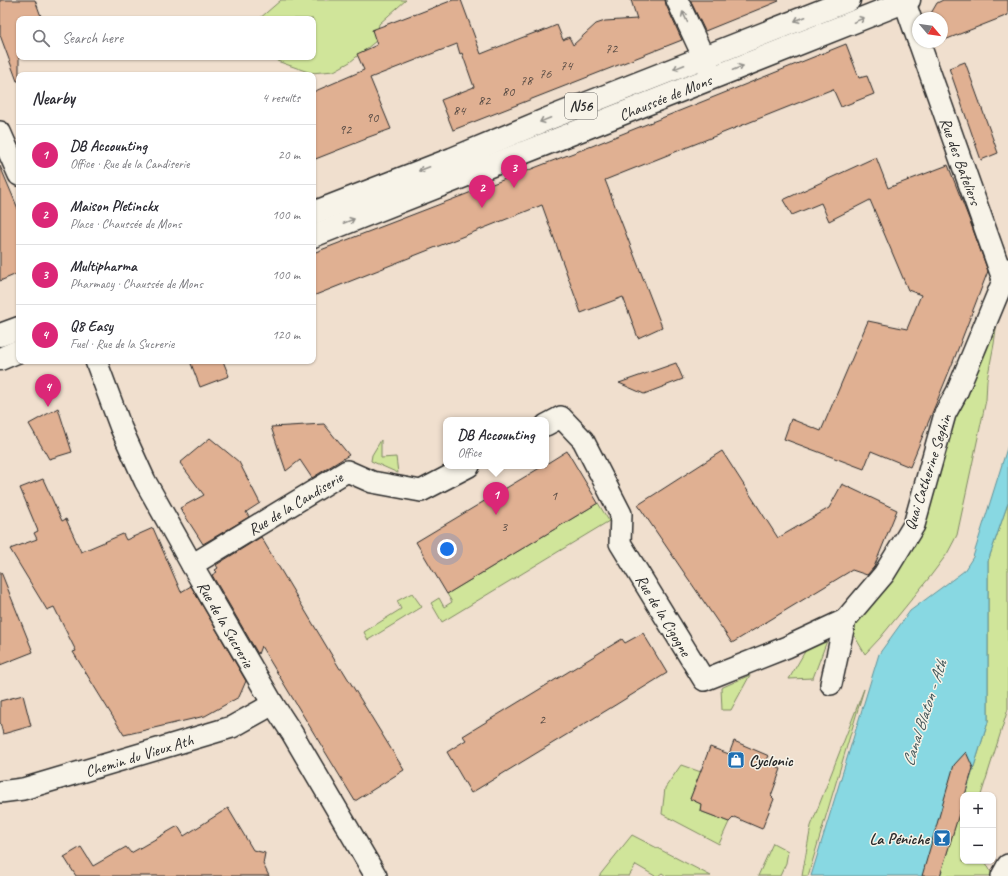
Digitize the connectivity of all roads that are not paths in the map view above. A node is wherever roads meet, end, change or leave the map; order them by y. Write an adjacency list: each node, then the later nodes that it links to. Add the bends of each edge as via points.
1 (677, 0): 6 (street, one-way to 1)
2 (849, 0): 6 (main road, Chaussée de Mons / N56, one-way to 6)
3 (906, 1): 4 (street, Rue des Bateliers); 7 (main road, Chaussée de Mons / N56, one-way to 3)
4 (912, 21)
5 (921, 48): 12 (street, Rue des Bateliers)
6 (704, 57): 7 (street); 10 (main road, Chaussée de Mons / N56, one-way to 10)
7 (713, 78): 11 (main road, Chaussée de Mons / N56, one-way to 7)
8 (0, 132): 9 (street)
9 (16, 168)
10 (316, 212)
11 (316, 235)
12 (1006, 274): 21 (street, Quai Catherine Seghin, via 957,392 945,414 914,525 884,574)
13 (16, 329): 14 (main road)
14 (0, 335)
15 (16, 352): 16 (main road)
16 (0, 359)
17 (97, 364): 20 (street, Rue de la Sucrerie, via 121,428 146,481)
18 (554, 421): 21 (street, Rue de la Cigogne, via 583,440 621,514 620,543 704,680 787,647)
19 (463, 469): 20 (street, Rue de la Candiserie, via 421,491 372,482 347,472)
20 (192, 565): 23 (street, Rue de la Sucrerie)
21 (845, 620): 22 (street)
22 (831, 684)
23 (273, 704): 24 (street, Chemin du Vieux Ath, via 232,727 23,789); 26 (street, Rue de la Sucrerie)
24 (0, 792)
25 (1008, 866): 27 (street)
26 (376, 876)
27 (1002, 876)

